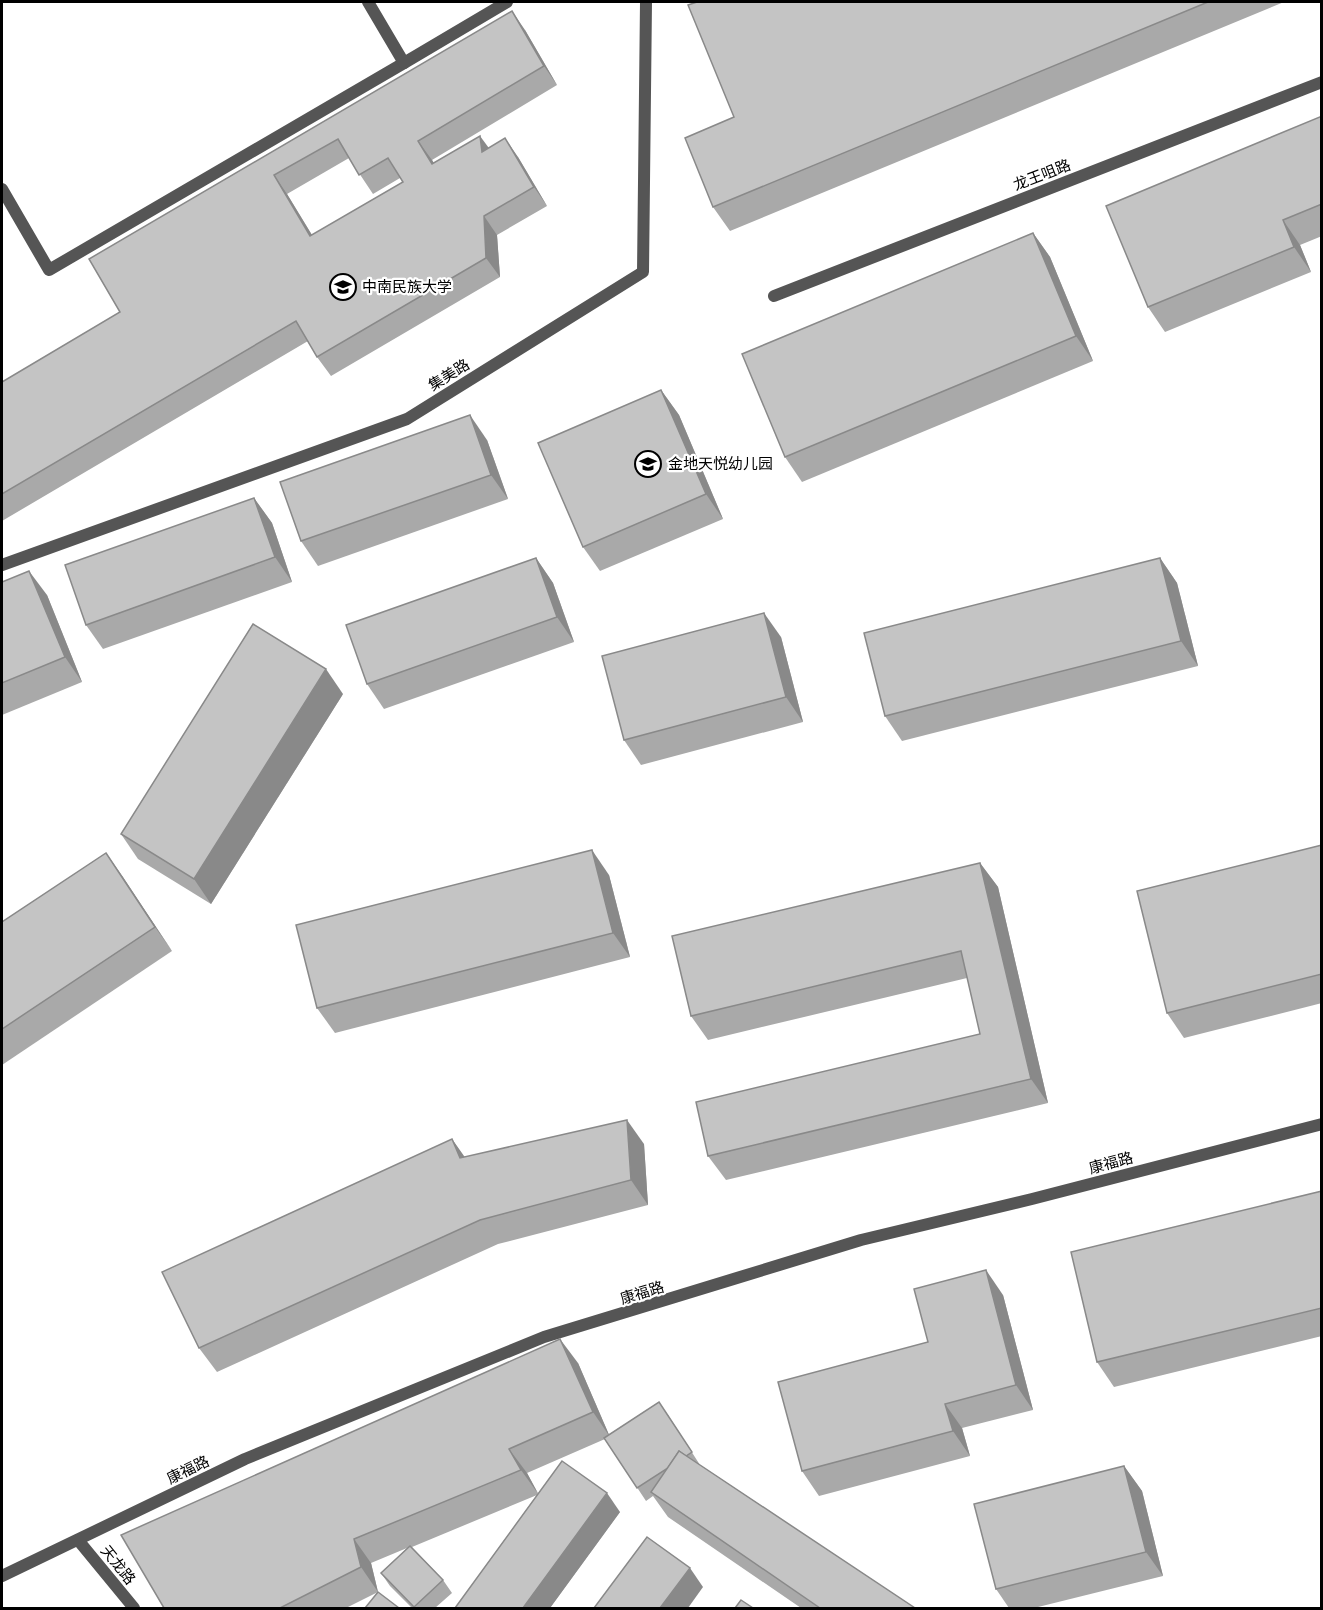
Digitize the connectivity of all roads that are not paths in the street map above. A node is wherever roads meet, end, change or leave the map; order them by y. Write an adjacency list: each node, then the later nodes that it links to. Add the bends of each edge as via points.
1 (368, 2): 4 (street)
2 (507, 2): 4 (street)
3 (646, 2): 8 (street, 集美路, via 643,272 407,419)
4 (404, 63): 6 (street, via 49,270)
5 (1322, 82): 7 (street, 龙王咀路)
6 (2, 193)
7 (774, 296)
8 (2, 565)
9 (1322, 1124): 10 (street, 康福路, via 861,1240 544,1337 245,1459)
10 (78, 1540): 11 (street, 康福路); 12 (street, 天龙路)
11 (2, 1576)
12 (134, 1608)

